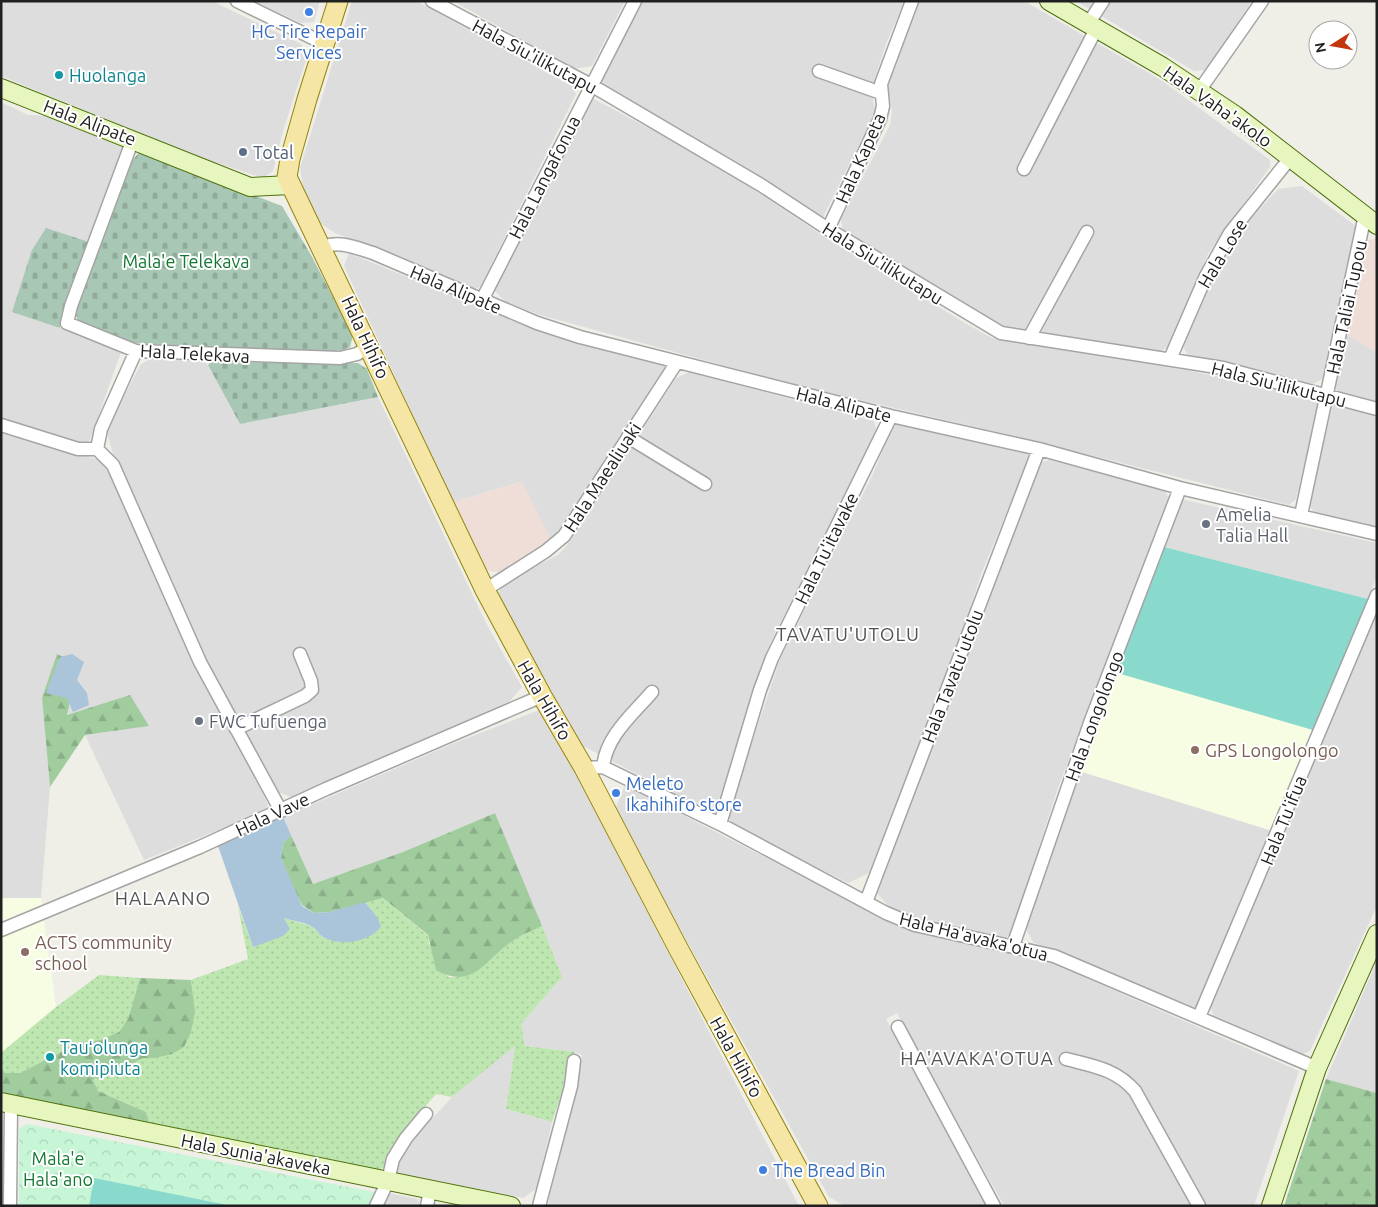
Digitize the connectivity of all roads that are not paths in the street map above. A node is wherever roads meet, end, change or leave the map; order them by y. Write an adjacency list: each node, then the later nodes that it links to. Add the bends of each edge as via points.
1 (237, 1): 10 (street)
2 (338, 1): 10 (main road)
3 (432, 1): 12 (street, Hala Siu'ilikutapu)
4 (635, 1): 12 (street, Hala Langafonua)
5 (912, 1): 15 (street, Hala Kapeta, via 880,84)
6 (1049, 1): 9 (street, Hala Vaha'akolo)
7 (1103, 1): 9 (street)
8 (1262, 1): 14 (street)
9 (1092, 26): 14 (street, Hala Vaha'akolo); 18 (street)
10 (325, 44): 19 (main road, via 290,159 288,177)
11 (819, 71): 15 (street)
12 (591, 85): 21 (street, Hala Siu'ilikutapu, via 761,185); 24 (street, Hala Langafonua)
13 (1, 88): 16 (street, Hala Alipate)
14 (1199, 91): 17 (street, Hala Vaha'akolo)
15 (881, 93): 21 (street, Hala Kapeta, via 880,120)
16 (133, 139): 19 (street, Hala Alipate, via 250,187); 27 (street, Hala Telekava, via 67,323)
17 (1291, 157): 20 (street, Hala Vaha'akolo); 28 (street, Hala Lose, via 1230,233 1206,276)
18 (1024, 169)
19 (291, 184): 23 (main road, Hala Hihifo)
20 (1371, 220): 30 (street, Hala Taliai Tupou)
21 (828, 229): 25 (street, Hala Siu'ilikutapu, via 989,328)
22 (1086, 232): 25 (street)
23 (323, 248): 24 (street, Hala Alipate, via 344,244 373,253); 26 (main road, Hala Hihifo)
24 (482, 300): 29 (street, Hala Alipate, via 580,337)
25 (1029, 338): 28 (street, Hala Siu'ilikutapu)
26 (370, 346): 27 (street, Hala Telekava, via 357,354 340,358); 41 (main road, Hala Hihifo)
27 (136, 351): 35 (street, via 100,429)
28 (1170, 359): 30 (street, Hala Siu'ilikutapu, via 1223,368)
29 (677, 362): 32 (street, Hala Alipate); 34 (street, Hala Maealiuaki)
30 (1328, 394): 31 (street, Hala Siu'ilikutapu); 39 (street, Hala Taliai Tupou)
31 (1377, 409)
32 (891, 416): 36 (street, Hala Alipate); 50 (street, Hala Tu'itavake, via 772,658)
33 (1, 425): 35 (street, via 78,449)
34 (628, 437): 37 (street); 41 (street, Hala Maealiuaki, via 564,536)
35 (98, 449): 46 (street, via 113,465 200,662)
36 (1039, 450): 38 (street, Hala Alipate); 51 (street, Hala Tavatu'utolu)
37 (705, 484)
38 (1180, 488): 39 (street, Hala Alipate); 54 (street, Hala Longolongo, via 1090,722)
39 (1301, 515): 40 (street, Hala Alipate)
40 (1377, 534)
41 (485, 590): 45 (main road, Hala Hihifo)
42 (1377, 595): 55 (street, Hala Tu'ifua)
43 (300, 654): 46 (street, via 312,681 312,690)
44 (652, 692): 47 (street, via 616,732 604,754)
45 (542, 696): 48 (main road, Hala Hihifo); 49 (street, Hala Vave, via 326,788)
46 (236, 729): 49 (street)
47 (603, 766): 48 (street); 50 (street, Hala Ha'avaka'otua)
48 (584, 768): 68 (main road, Hala Hihifo)
49 (282, 811): 52 (street, Hala Vave)
50 (720, 824): 51 (street, Hala Ha'avaka'otua)
51 (866, 902): 54 (street, Hala Ha'avaka'otua, via 915,925)
52 (1, 930)
53 (1376, 940): 59 (street)
54 (1014, 946): 55 (street, Hala Ha'avaka'otua, via 1054,956)
55 (1199, 1017): 59 (street, Hala Ha'avaka'otua)
56 (898, 1027): 69 (street)
57 (1066, 1059): 70 (street, via 1106,1070 1124,1079 1135,1091)
58 (574, 1061): 67 (street, via 571,1086)
59 (1317, 1068): 71 (street)
60 (6, 1103): 62 (street, Hala Sunia'akaveka); 64 (street)
61 (426, 1114): 62 (street, via 393,1159)
62 (388, 1180): 63 (street, Hala Sunia'akaveka); 65 (street)
63 (428, 1198): 66 (street, Hala Sunia'akaveka)
64 (10, 1206)
65 (376, 1206)
66 (511, 1206)
67 (538, 1206)
68 (818, 1206)
69 (994, 1206)
70 (1199, 1206)
71 (1271, 1206)

